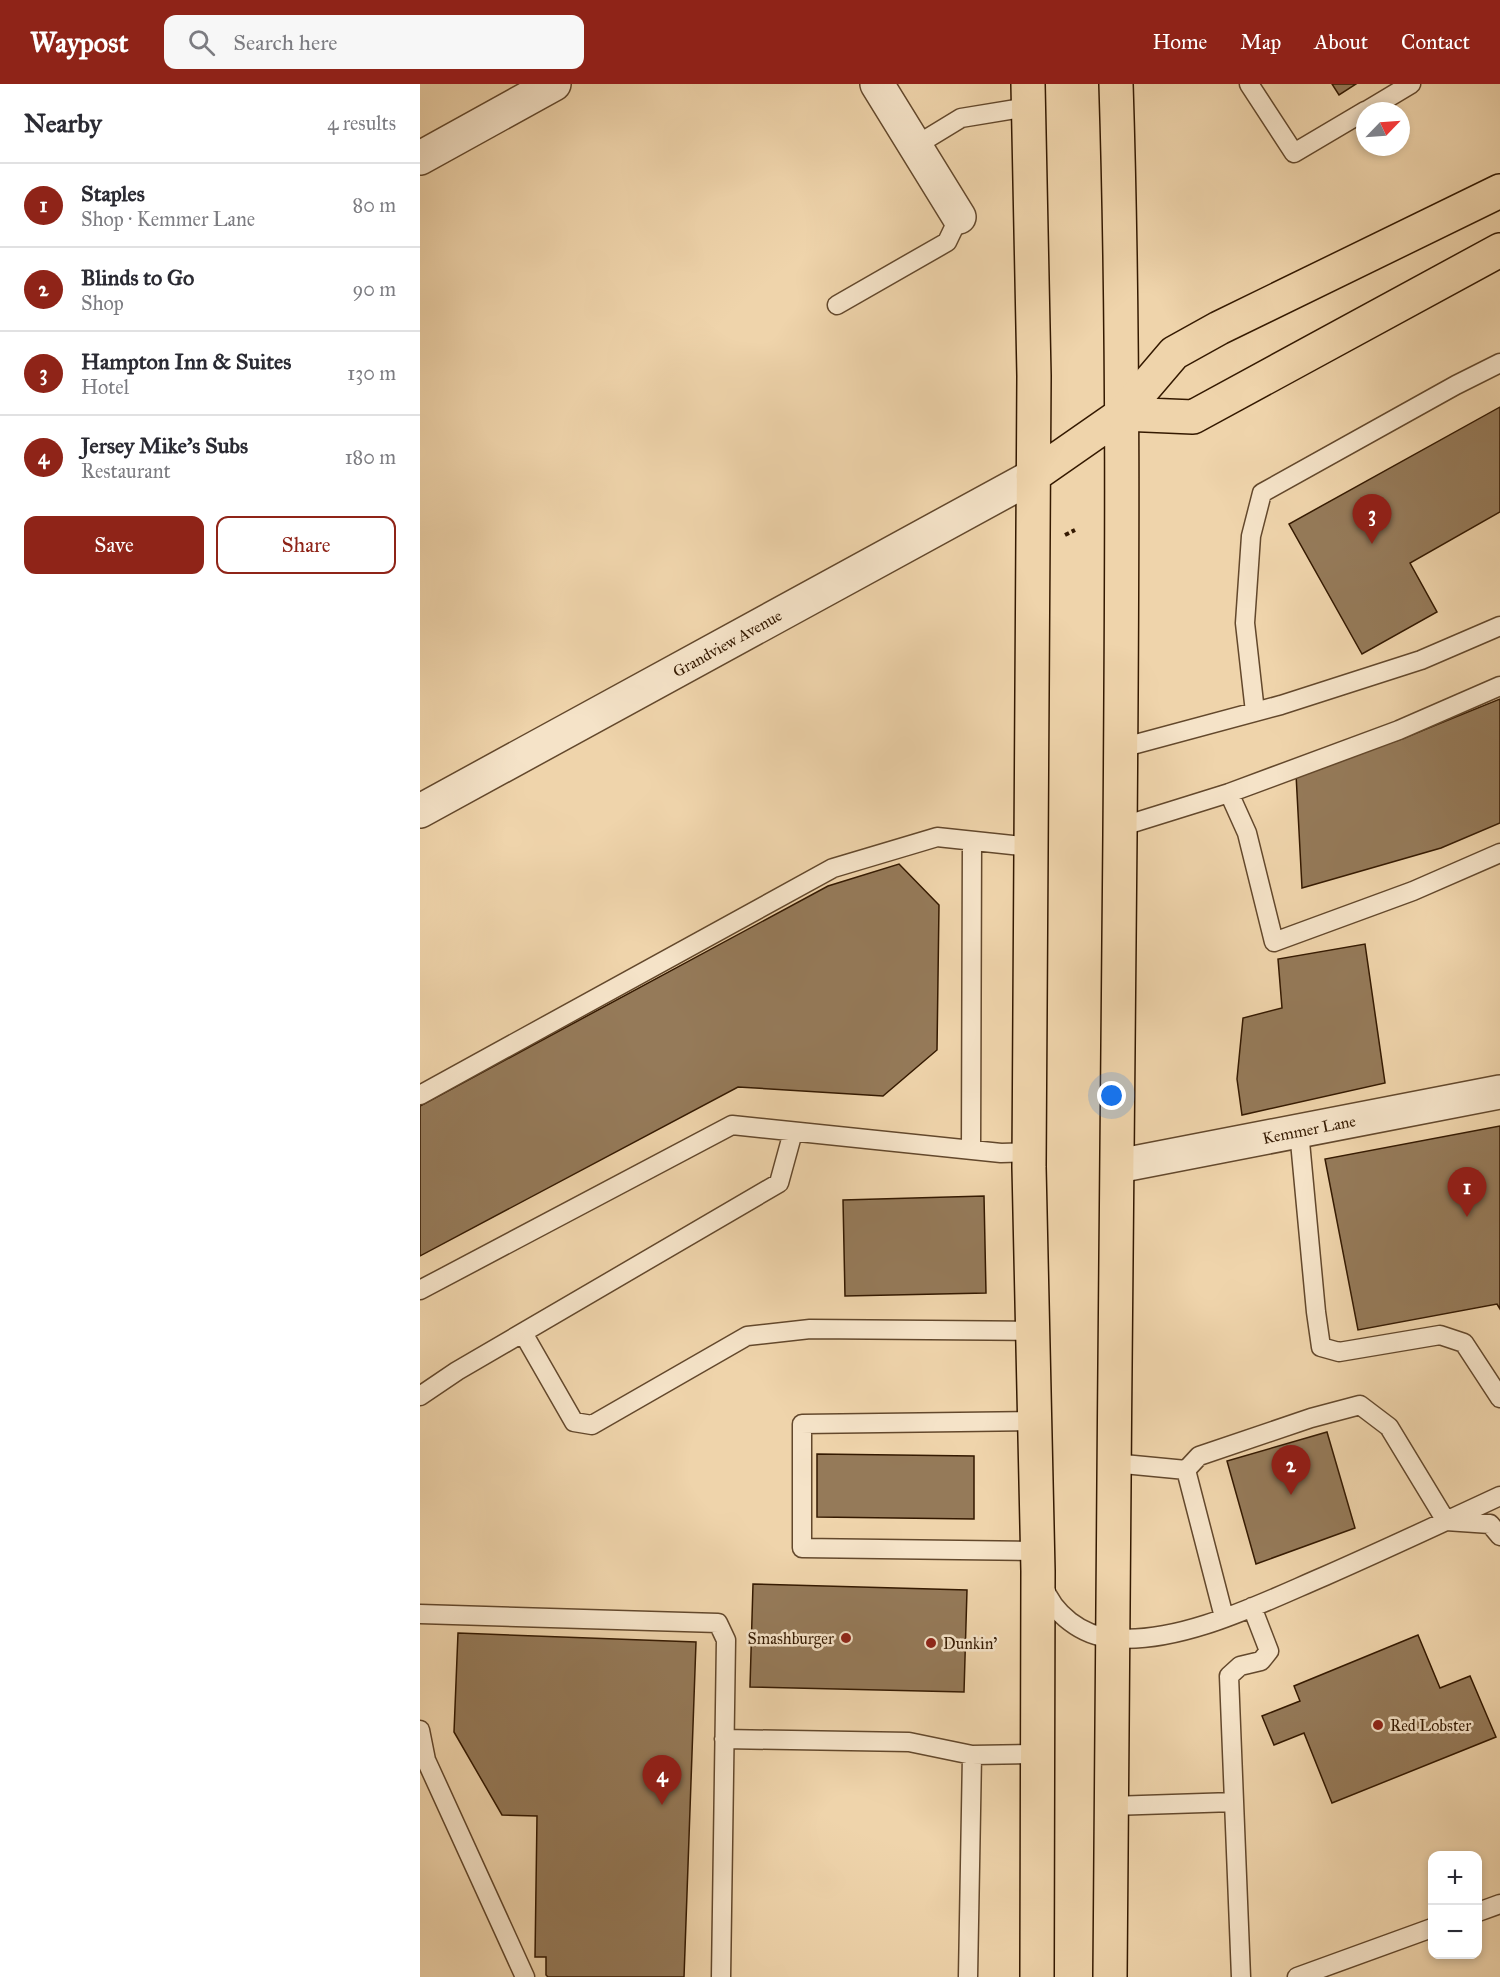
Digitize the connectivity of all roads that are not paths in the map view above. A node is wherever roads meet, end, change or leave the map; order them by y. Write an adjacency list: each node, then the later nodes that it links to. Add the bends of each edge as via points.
1 (554, 84): 10 (street)
2 (878, 84): 9 (street)
3 (1116, 84): 16 (main road)
4 (1411, 84): 7 (lane)
5 (1256, 88): 8 (lane, via 1294,153)
6 (1028, 96): 9 (lane, via 961,118); 17 (main road)
7 (1380, 102)
8 (1356, 116)
9 (915, 146): 12 (street)
10 (420, 158)
11 (1500, 191): 16 (main road, via 1174,353)
12 (959, 217): 14 (lane, via 946,242)
13 (1500, 250): 16 (main road, via 1193,417)
14 (837, 305)
15 (1500, 363): 20 (lane, via 1262,493 1251,536 1245,623)
16 (1122, 414): 17 (main road); 21 (main road)
17 (1033, 476): 23 (street, Grandview Avenue); 26 (main road)
18 (1500, 626): 20 (lane, via 1421,660)
19 (1500, 686): 22 (lane, via 1399,730)
20 (1256, 712): 21 (lane)
21 (1121, 748): 24 (main road)
22 (1229, 793): 24 (lane); 27 (lane, via 1247,834 1274,942 1413,891)
23 (420, 811)
24 (1120, 827): 34 (main road)
25 (972, 841): 26 (lane); 29 (lane, via 938,837 833,868); 32 (lane)
26 (1031, 848): 33 (main road)
27 (1500, 853)
28 (1500, 1092): 30 (street, Kemmer Lane)
29 (420, 1095)
30 (1299, 1131): 34 (street, Kemmer Lane); 39 (lane, via 1321,1347 1339,1352 1440,1335 1464,1343)
31 (792, 1132): 32 (lane); 35 (lane, via 732,1125); 37 (lane, via 779,1183)
32 (971, 1150): 33 (lane)
33 (1029, 1152): 36 (main road)
34 (1118, 1166): 41 (main road)
35 (420, 1290)
36 (1033, 1331): 37 (lane, via 810,1329 747,1336 592,1425 574,1422); 40 (main road)
37 (523, 1333): 38 (lane)
38 (420, 1396)
39 (1500, 1398)
40 (1035, 1420): 46 (main road); 46 (lane, via 802,1424 802,1548)
41 (1113, 1463): 42 (lane); 50 (main road)
42 (1186, 1470): 44 (lane, via 1199,1456 1360,1405 1389,1427); 49 (lane)
43 (1500, 1496): 44 (lane)
44 (1446, 1521): 45 (lane, via 1490,1524); 47 (lane)
45 (1500, 1536)
46 (1038, 1561): 50 (lane, via 1047,1596 1064,1617 1087,1632); 53 (main road)
47 (1252, 1607): 49 (lane); 55 (lane, via 1269,1651 1261,1661 1240,1666 1229,1676)
48 (420, 1614): 52 (lane, via 717,1623 726,1640)
49 (1224, 1617): 50 (lane, via 1150,1637)
50 (1111, 1638): 56 (main road)
51 (420, 1730): 60 (lane, via 426,1760)
52 (724, 1739): 54 (lane, via 909,1742); 61 (lane)
53 (1037, 1754): 54 (lane); 63 (main road)
54 (972, 1755): 62 (lane)
55 (1234, 1802): 56 (lane); 65 (lane)
56 (1110, 1806): 64 (main road)
57 (1500, 1904): 58 (lane)
58 (1482, 1911)
59 (1428, 1929): 66 (lane)
60 (525, 1977)
61 (721, 1977)
62 (968, 1977)
63 (1036, 1977)
64 (1110, 1977)
65 (1241, 1977)
66 (1297, 1977)

